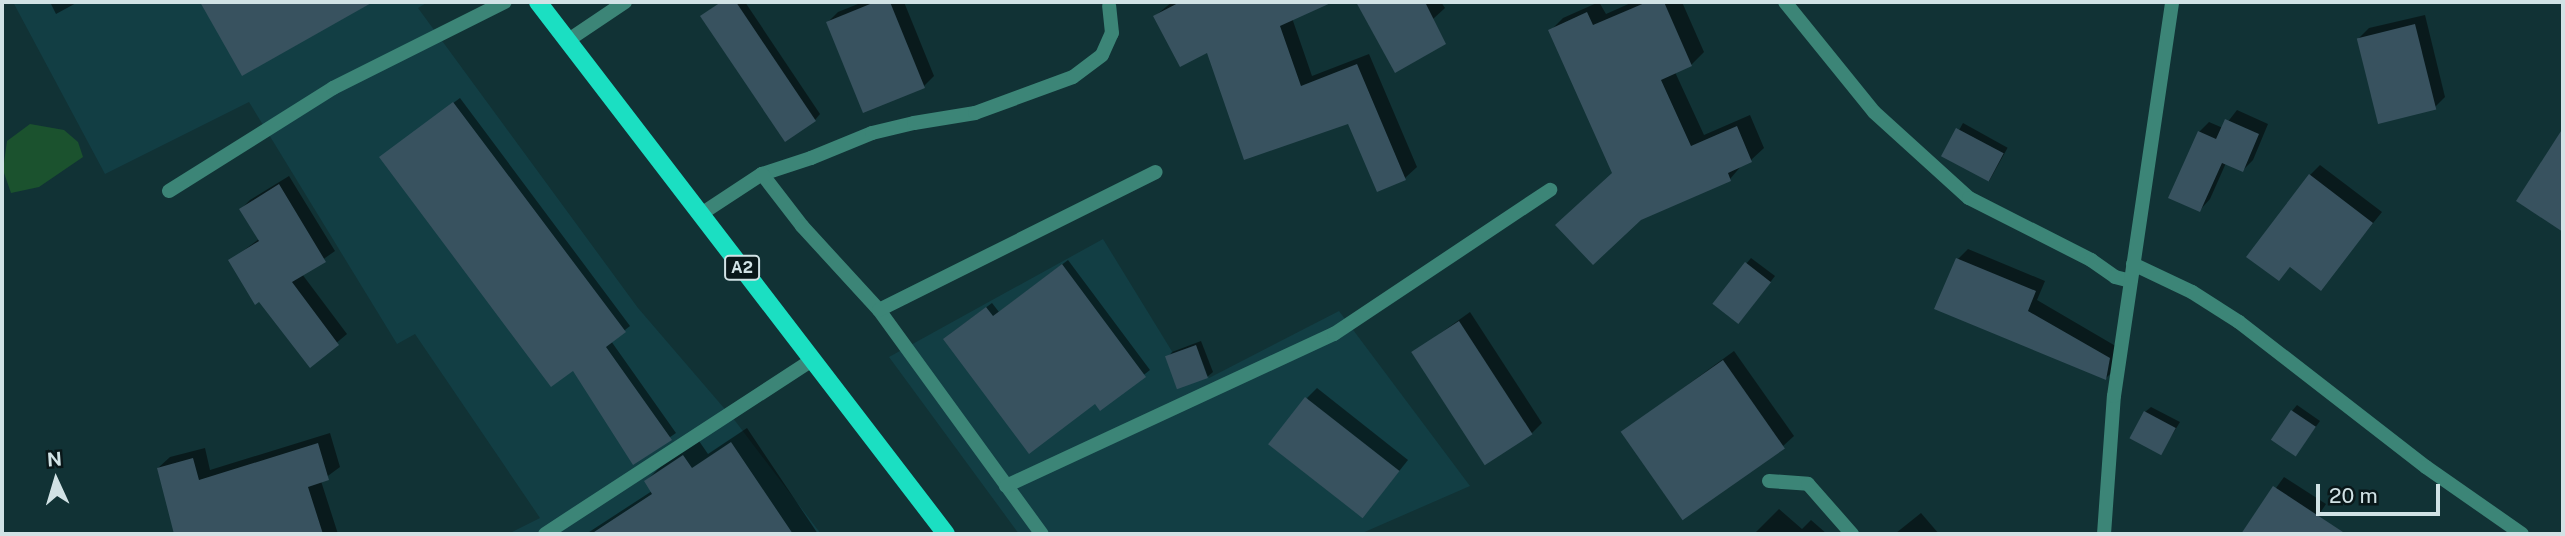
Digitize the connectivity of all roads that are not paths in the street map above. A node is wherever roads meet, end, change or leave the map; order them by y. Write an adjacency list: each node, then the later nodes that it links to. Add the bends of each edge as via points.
1 (505, 2): 11 (street, via 333,88)
2 (538, 2): 7 (main road, A2)
3 (625, 2): 7 (street)
4 (1785, 2): 14 (street, via 1874,112 1969,198 2091,260 2115,277)
5 (2172, 2): 13 (street)
6 (1109, 6): 9 (street, via 1112,33 1102,55 1073,77 975,114 872,133)
7 (567, 41): 12 (main road, A2)
8 (1156, 172): 15 (street)
9 (762, 174): 12 (street); 15 (street, via 802,226)
10 (1550, 190): 18 (street, via 1334,334)
11 (169, 191)
12 (701, 214): 16 (main road, A2)
13 (2133, 264): 14 (street); 24 (street, via 2192,292 2239,322 2426,467)
14 (2131, 281): 23 (street, via 2114,396)
15 (879, 310): 18 (street)
16 (812, 360): 19 (street); 20 (main road, A2)
17 (1769, 481): 22 (street, via 1808,484)
18 (1006, 486): 21 (street)
19 (545, 534)
20 (946, 534)
21 (1042, 534)
22 (1852, 534)
23 (2104, 534)
24 (2522, 534)

